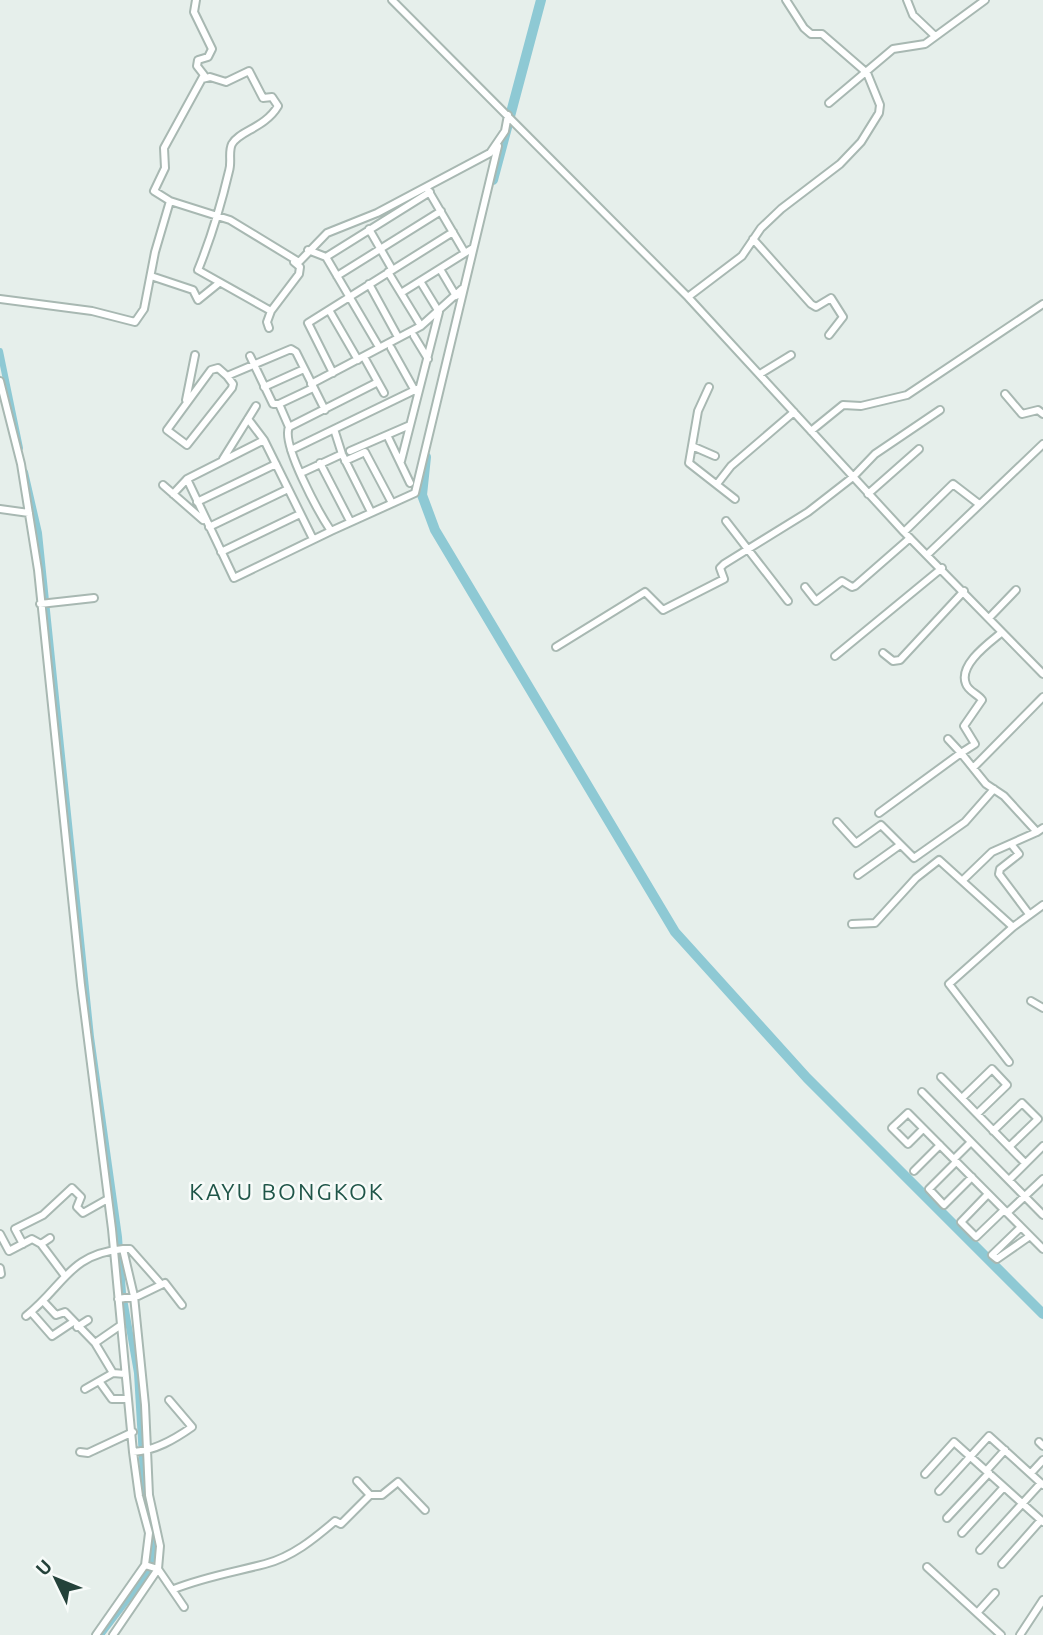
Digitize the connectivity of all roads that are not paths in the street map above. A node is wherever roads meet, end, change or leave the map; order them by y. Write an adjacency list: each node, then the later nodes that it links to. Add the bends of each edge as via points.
1 (196, 0): 8 (street, via 194,12 212,50 197,64 204,73)
2 (392, 0): 10 (street)
3 (786, 0): 7 (street, via 804,28 822,34)
4 (907, 0): 6 (street, via 913,15)
5 (985, 0): 6 (street)
6 (934, 35): 7 (street, via 925,44 896,47)
7 (867, 73): 9 (street); 19 (street, via 880,105 867,133 840,164 781,209)
8 (202, 79): 14 (street, via 164,148 165,168 154,191); 16 (street, via 226,82 249,71 261,95 272,97 278,106 261,126 235,139)
9 (829, 103)
10 (508, 115): 11 (street); 37 (street)
11 (499, 143): 12 (street, via 490,153); 20 (street)
12 (425, 185): 13 (street); 21 (street, via 377,213 327,233)
13 (430, 192): 15 (street); 17 (street)
14 (170, 201): 16 (street); 28 (street)
15 (441, 211): 18 (street); 22 (street)
16 (218, 216): 25 (street); 31 (street, via 198,271)
17 (369, 229): 22 (street); 24 (street)
18 (453, 232): 23 (street); 27 (street)
19 (753, 239): 37 (street, via 742,256); 45 (street, via 811,304 816,307 831,298 837,303 843,317)
20 (473, 248): 23 (street); 33 (street)
21 (308, 250): 24 (street); 25 (street, via 303,259)
22 (381, 250): 27 (street); 29 (street)
23 (465, 253): 26 (street)
24 (326, 257): 29 (street)
25 (294, 262): 41 (street, via 300,267 299,274)
26 (440, 269): 30 (street); 36 (street)
27 (390, 271): 32 (street); 34 (street)
28 (151, 276): 31 (street, via 193,290 198,300); 38 (street, via 144,309 135,322)
29 (337, 276): 35 (street)
30 (420, 281): 34 (street); 42 (street)
31 (219, 283): 41 (street)
32 (369, 284): 35 (street); 47 (street)
33 (463, 288): 36 (street); 104 (street, via 417,490)
34 (401, 293): 43 (street)
35 (350, 296): 40 (street); 48 (street)
36 (456, 296): 42 (street)
37 (688, 296): 58 (street)
38 (0, 299)
39 (1043, 304): 79 (street, via 907,395 861,406 843,405)
40 (329, 310): 53 (street); 57 (street, via 307,323)
41 (271, 311): 44 (street)
42 (439, 312): 43 (street); 54 (street)
43 (421, 326): 47 (street)
44 (270, 328)
45 (829, 335)
46 (414, 336): 54 (street)
47 (398, 337): 48 (street)
48 (379, 347): 53 (street)
49 (391, 348): 65 (street)
50 (195, 355): 68 (street)
51 (791, 355): 58 (street)
52 (250, 356): 55 (street)
53 (361, 359): 57 (street); 61 (street)
54 (428, 359): 65 (street)
55 (255, 366): 56 (street, via 291,349); 59 (street); 63 (street)
56 (304, 369): 62 (street); 63 (street)
57 (333, 373): 62 (street)
58 (760, 374): 73 (street)
59 (227, 376): 68 (street, via 218,368 211,370); 68 (street, via 232,388 187,445 167,430)
60 (0, 381): 108 (street)
61 (378, 382): 66 (street); 71 (street)
62 (312, 386): 69 (street); 71 (street)
63 (264, 387): 69 (street, via 273,404)
64 (709, 387): 83 (street, via 698,411)
65 (416, 390): 76 (street); 78 (street)
66 (384, 393)
67 (1005, 394): 74 (street, via 1024,415 1035,410)
68 (185, 402)
69 (279, 404): 77 (street)
70 (256, 406): 75 (street)
71 (325, 410): 77 (street)
72 (940, 410): 94 (street, via 875,454)
73 (794, 412): 79 (street); 97 (street, via 731,466)
74 (1043, 414)
75 (248, 419): 81 (street); 89 (street)
76 (410, 425): 80 (street); 90 (street)
77 (289, 427): 85 (street)
78 (334, 429): 85 (street); 88 (street)
79 (811, 431): 94 (street)
80 (387, 435): 86 (street); 90 (street)
81 (264, 440): 89 (street); 92 (street)
82 (1043, 444): 105 (street)
83 (692, 446): 87 (street); 97 (street, via 689,466)
84 (919, 449): 101 (street)
85 (291, 450): 93 (street)
86 (350, 451)
87 (715, 456)
88 (344, 457): 91 (street); 104 (street, via 365,452); 107 (street)
89 (222, 460): 95 (street)
90 (401, 461): 96 (street)
91 (320, 463): 93 (street); 110 (street)
92 (276, 464): 99 (street); 103 (street)
93 (301, 473): 113 (street)
94 (853, 477): 101 (street); 117 (street)
95 (187, 479): 100 (street); 103 (street)
96 (410, 483)
97 (717, 484): 102 (street)
98 (163, 485): 100 (street)
99 (288, 489): 109 (street); 112 (street)
100 (173, 494): 112 (street)
101 (869, 494): 114 (street)
102 (735, 499)
103 (197, 502): 112 (street)
104 (391, 503): 107 (street)
105 (979, 504): 114 (street, via 953,484); 119 (street)
106 (0, 509): 108 (street)
107 (371, 512): 110 (street)
108 (29, 513): 126 (street)
109 (300, 513): 116 (street); 118 (street)
110 (350, 521): 113 (street)
111 (726, 521): 117 (street)
112 (209, 526): 118 (street)
113 (331, 531): 116 (street)
114 (904, 532): 115 (street)
115 (910, 538): 119 (street); 121 (street, via 855,586 842,581 816,601)
116 (313, 539): 118 (street, via 234,578)
117 (747, 551): 125 (street); 129 (street, via 721,566 724,579 664,609 645,592)
118 (221, 552)
119 (928, 554): 120 (street)
120 (942, 568): 122 (street); 131 (street)
121 (805, 587)
122 (964, 590): 127 (street); 130 (street, via 900,660 893,661)
123 (1016, 590): 127 (street)
124 (94, 598): 126 (street)
125 (788, 601)
126 (43, 604): 172 (street)
127 (990, 617): 128 (street)
128 (1001, 633): 132 (street); 135 (street, via 976,655 967,671 966,685 982,701 964,726 975,744)
129 (556, 647)
130 (883, 653)
131 (835, 656)
132 (1043, 674)
133 (1043, 697): 136 (street)
134 (948, 739): 135 (street)
135 (961, 753): 136 (street); 138 (street)
136 (973, 768): 137 (street)
137 (994, 789): 140 (street); 143 (street, via 965,822)
138 (879, 813)
139 (837, 822): 142 (street, via 856,843 880,825)
140 (1040, 830): 141 (street)
141 (1011, 844): 146 (street, via 986,857); 148 (street, via 1019,854 999,874)
142 (900, 845): 143 (street); 145 (street)
143 (914, 858): 144 (street)
144 (928, 868): 146 (street, via 936,860 942,861); 149 (street, via 875,923)
145 (858, 875)
146 (963, 880): 150 (street)
147 (1043, 905): 148 (street)
148 (1029, 915): 150 (street)
149 (852, 924)
150 (1013, 927): 153 (street, via 949,984)
151 (1031, 1001): 152 (street)
152 (1043, 1008)
153 (1009, 1062)
154 (941, 1077): 156 (street)
155 (922, 1092): 160 (street)
156 (962, 1098): 157 (street); 157 (street, via 992,1069 1007,1085)
157 (977, 1114): 159 (street)
158 (923, 1129): 158 (street, via 908,1113 892,1128 908,1144); 161 (street)
159 (993, 1130): 163 (street); 163 (street, via 1022,1103 1038,1119)
160 (971, 1142): 164 (street); 169 (street)
161 (940, 1145): 164 (street); 166 (street)
162 (1043, 1146): 165 (street)
163 (1009, 1147): 165 (street)
164 (955, 1161): 167 (street); 167 (street, via 929,1189 944,1205)
165 (1025, 1163): 169 (street)
166 (914, 1171)
167 (972, 1177): 170 (street)
168 (1043, 1179): 171 (street)
169 (1009, 1180): 171 (street)
170 (988, 1194): 173 (street); 173 (street, via 961,1222 976,1237)
171 (1024, 1196): 173 (street); 174 (street)
172 (106, 1200): 179 (street, via 83,1213 76,1207 81,1197 72,1188 43,1215 15,1229); 183 (street)
173 (1006, 1211): 175 (street)
174 (1042, 1214)
175 (1021, 1227): 177 (street); 177 (street, via 992,1255 997,1259)
176 (0, 1234): 181 (street)
177 (1030, 1236): 182 (street)
178 (50, 1238): 180 (street)
179 (23, 1244): 180 (street, via 34,1238); 181 (street, via 9,1251)
180 (41, 1244): 186 (street)
181 (3, 1248)
182 (1043, 1249)
183 (118, 1250): 186 (street, via 98,1252); 187 (street, via 130,1249 138,1255); 188 (street); 189 (street)
184 (0, 1268): 185 (street)
185 (1, 1274)
186 (65, 1276): 190 (street)
187 (160, 1283): 188 (street); 191 (street, via 169,1286)
188 (133, 1296): 189 (street); 195 (street)
189 (119, 1299): 194 (street)
190 (44, 1301): 193 (street, via 56,1315 64,1311); 193 (street, via 28,1314 52,1336)
191 (182, 1305)
192 (88, 1320): 193 (street)
193 (75, 1324): 196 (street)
194 (122, 1328): 195 (street); 196 (street); 199 (street)
195 (136, 1328): 198 (street)
196 (95, 1343): 197 (street)
197 (113, 1373): 199 (street); 200 (street)
198 (141, 1376): 199 (street); 206 (street)
199 (127, 1377): 202 (street)
200 (99, 1381): 201 (street); 202 (street, via 112,1399)
201 (85, 1389)
202 (128, 1398): 204 (street)
203 (169, 1401): 206 (street, via 192,1427)
204 (132, 1432): 206 (street); 207 (street, via 88,1453)
205 (1005, 1450): 208 (street, via 989,1436); 210 (street); 211 (street)
206 (140, 1451): 217 (street); 217 (street)
207 (80, 1452)
208 (970, 1456): 210 (street); 212 (street, via 954,1441); 216 (street)
209 (1043, 1460): 211 (street)
210 (988, 1472): 215 (street); 221 (street)
211 (1031, 1473): 214 (street)
212 (925, 1474)
213 (357, 1481): 218 (street)
214 (1042, 1484): 219 (street)
215 (1004, 1487): 219 (street); 224 (street)
216 (939, 1491)
217 (144, 1495): 223 (street)
218 (370, 1495): 220 (street, via 382,1495 398,1482); 230 (street, via 341,1524 335,1521 303,1547 265,1564)
219 (1023, 1503): 222 (street); 225 (street)
220 (425, 1510)
221 (947, 1518)
222 (1042, 1521): 226 (street)
223 (154, 1532): 227 (street); 229 (street)
224 (962, 1533)
225 (981, 1549)
226 (1002, 1564)
227 (146, 1566): 229 (street); 233 (street)
228 (927, 1567): 236 (street)
229 (157, 1569): 230 (street); 234 (street)
230 (174, 1589): 235 (street)
231 (995, 1593): 236 (street)
232 (1043, 1600): 240 (street)
233 (123, 1601): 234 (street); 237 (street)
234 (135, 1604): 238 (street)
235 (184, 1607)
236 (977, 1613): 239 (street)
237 (96, 1635)
238 (113, 1635)
239 (1001, 1635)
240 (1020, 1635)

